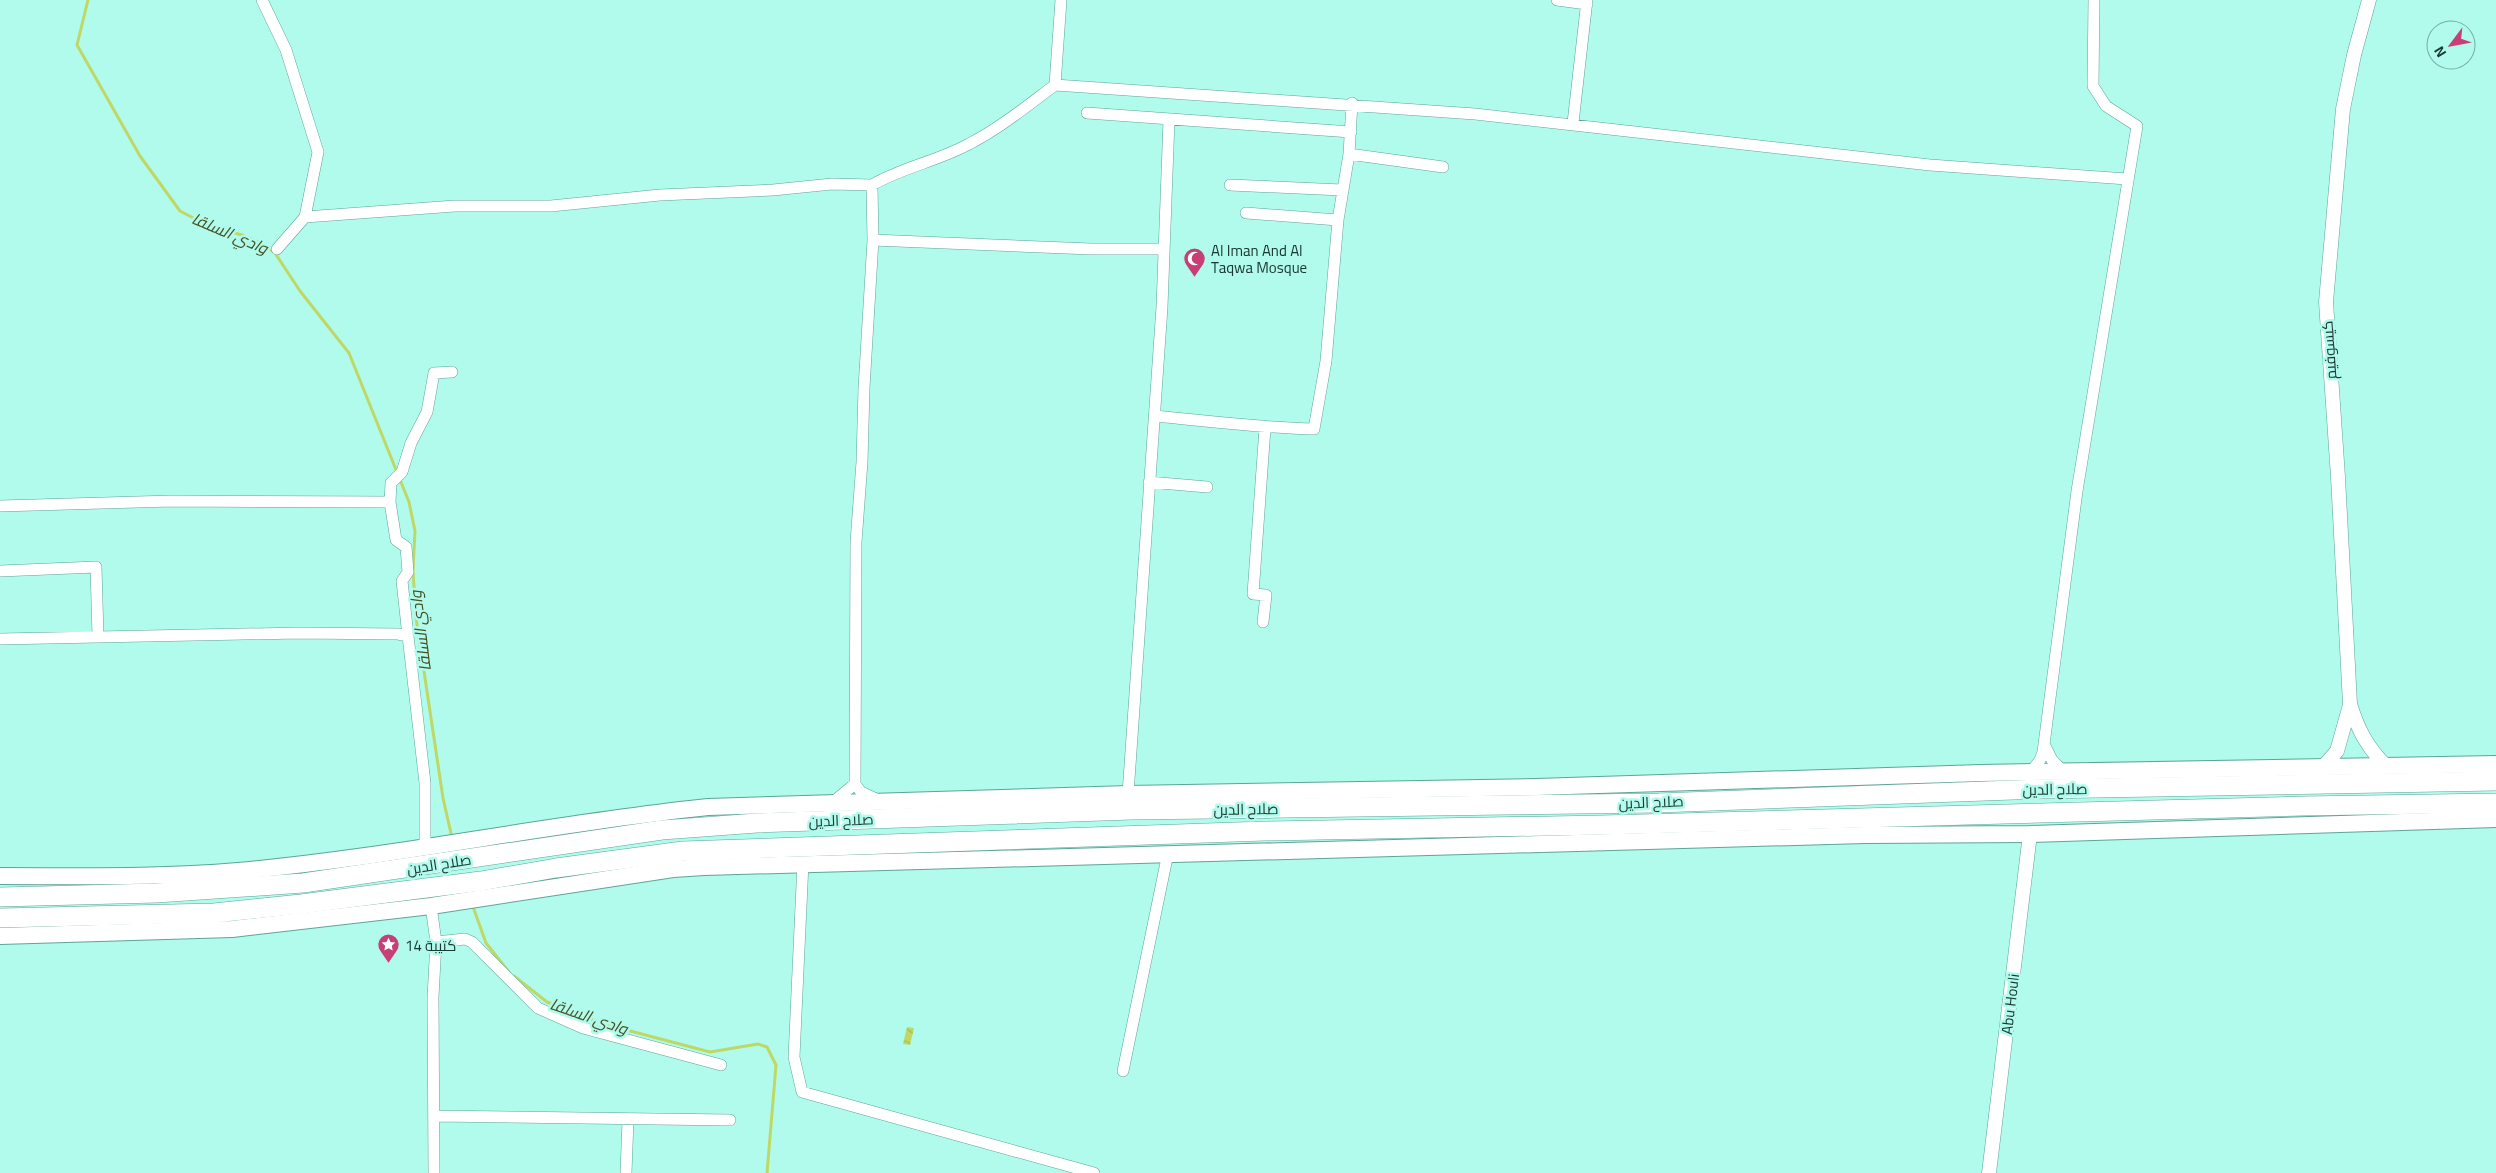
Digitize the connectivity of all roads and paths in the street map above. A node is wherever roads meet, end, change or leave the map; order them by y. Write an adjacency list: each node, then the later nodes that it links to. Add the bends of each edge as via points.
1 (262, 0): 20 (street, via 286,50 318,152)
2 (1061, 0): 7 (street)
3 (1557, 0): 6 (street)
4 (2094, 0): 15 (street, via 2093,86 2106,106 2137,126)
5 (2369, 0): 37 (street, كيسوفيم, via 2343,109 2326,302)
6 (1587, 2): 11 (street)
7 (1055, 85): 8 (street); 16 (street, via 1011,119 967,145)
8 (1352, 104): 11 (street); 12 (street)
9 (1087, 113): 10 (street)
10 (1169, 120): 12 (street); 24 (street)
11 (1573, 123): 15 (street, via 1930,165)
12 (1351, 132): 13 (street)
13 (1349, 154): 14 (street); 18 (street)
14 (1443, 167)
15 (2127, 179): 38 (street, via 2077,491)
16 (872, 185): 20 (street, via 832,184 551,206 471,205); 22 (street)
17 (1230, 185): 18 (street)
18 (1342, 190): 21 (street)
19 (1246, 213): 21 (street)
20 (305, 217): 23 (street)
21 (1338, 220): 27 (street, via 1326,362 1314,429)
22 (873, 240): 24 (street); 45 (street, via 856,542)
23 (277, 249)
24 (1163, 249): 26 (street)
25 (452, 372): 30 (street, via 434,373 427,412 402,472 391,484)
26 (1155, 416): 27 (street); 28 (street)
27 (1265, 428): 33 (street, via 1254,594 1266,594)
28 (1149, 482): 29 (street); 46 (street)
29 (1207, 488)
30 (390, 502): 31 (street, via 172,501); 34 (street, via 396,540 406,547 408,572 402,581)
31 (0, 506)
32 (0, 571): 35 (street, via 96,567)
33 (1263, 622)
34 (408, 636): 35 (street, via 299,633); 56 (street, via 425,783)
35 (98, 637): 36 (street)
36 (0, 639)
37 (2350, 704): 40 (street, كيسوفيم, via 2365,743); 41 (street, كيسوفيم, via 2336,751)
38 (2044, 744): 42 (street, via 2040,760); 43 (street, via 2052,760)
39 (2496, 764): 40 (main road)
40 (2386, 766): 41 (main road)
41 (2323, 767): 43 (main road)
42 (2030, 772): 43 (main road); 46 (main road, via 1527,787)
43 (2066, 773)
44 (2496, 781): 47 (highway, صلاح الدين, via 2039,789)
45 (855, 784): 48 (street, via 861,792); 49 (street)
46 (1128, 794): 48 (main road)
47 (1710, 800): 51 (highway, صلاح الدين); 53 (highway, via 1714,808)
48 (883, 802): 49 (main road)
49 (832, 803): 56 (main road, via 708,807)
50 (2496, 803): 53 (highway, صلاح الدين)
51 (1507, 805): 54 (highway, via 1506,816); 60 (highway, صلاح الدين, via 1132,810 757,823 662,830)
52 (2496, 819): 55 (main road)
53 (1708, 822): 54 (highway, صلاح الدين)
54 (1494, 826): 61 (highway, صلاح الدين, via 683,850 556,868)
55 (2030, 834): 57 (main road); 76 (street, Abu Houli)
56 (425, 846): 59 (main road, via 236,871)
57 (1168, 853): 58 (main road); 69 (street)
58 (803, 863): 61 (main road, via 673,869); 75 (street, via 794,1056 802,1092)
59 (0, 876)
60 (303, 883): 62 (highway, صلاح الدين, via 176,892); 64 (highway, via 298,893)
61 (484, 889): 63 (highway, صلاح الدين)
62 (0, 897)
63 (433, 900): 64 (highway, صلاح الدين); 66 (main road, via 232,929); 67 (street)
64 (301, 904): 65 (highway, صلاح الدين, via 214,912)
65 (0, 918)
66 (0, 936)
67 (436, 942): 68 (street, via 465,939 472,942 538,1008 583,1028); 70 (street, via 433,997)
68 (721, 1065)
69 (1122, 1072)
70 (435, 1116): 71 (street); 73 (street)
71 (628, 1120): 72 (street); 74 (street)
72 (730, 1120)
73 (434, 1173)
74 (626, 1173)
75 (1094, 1173)
76 (1989, 1173)

